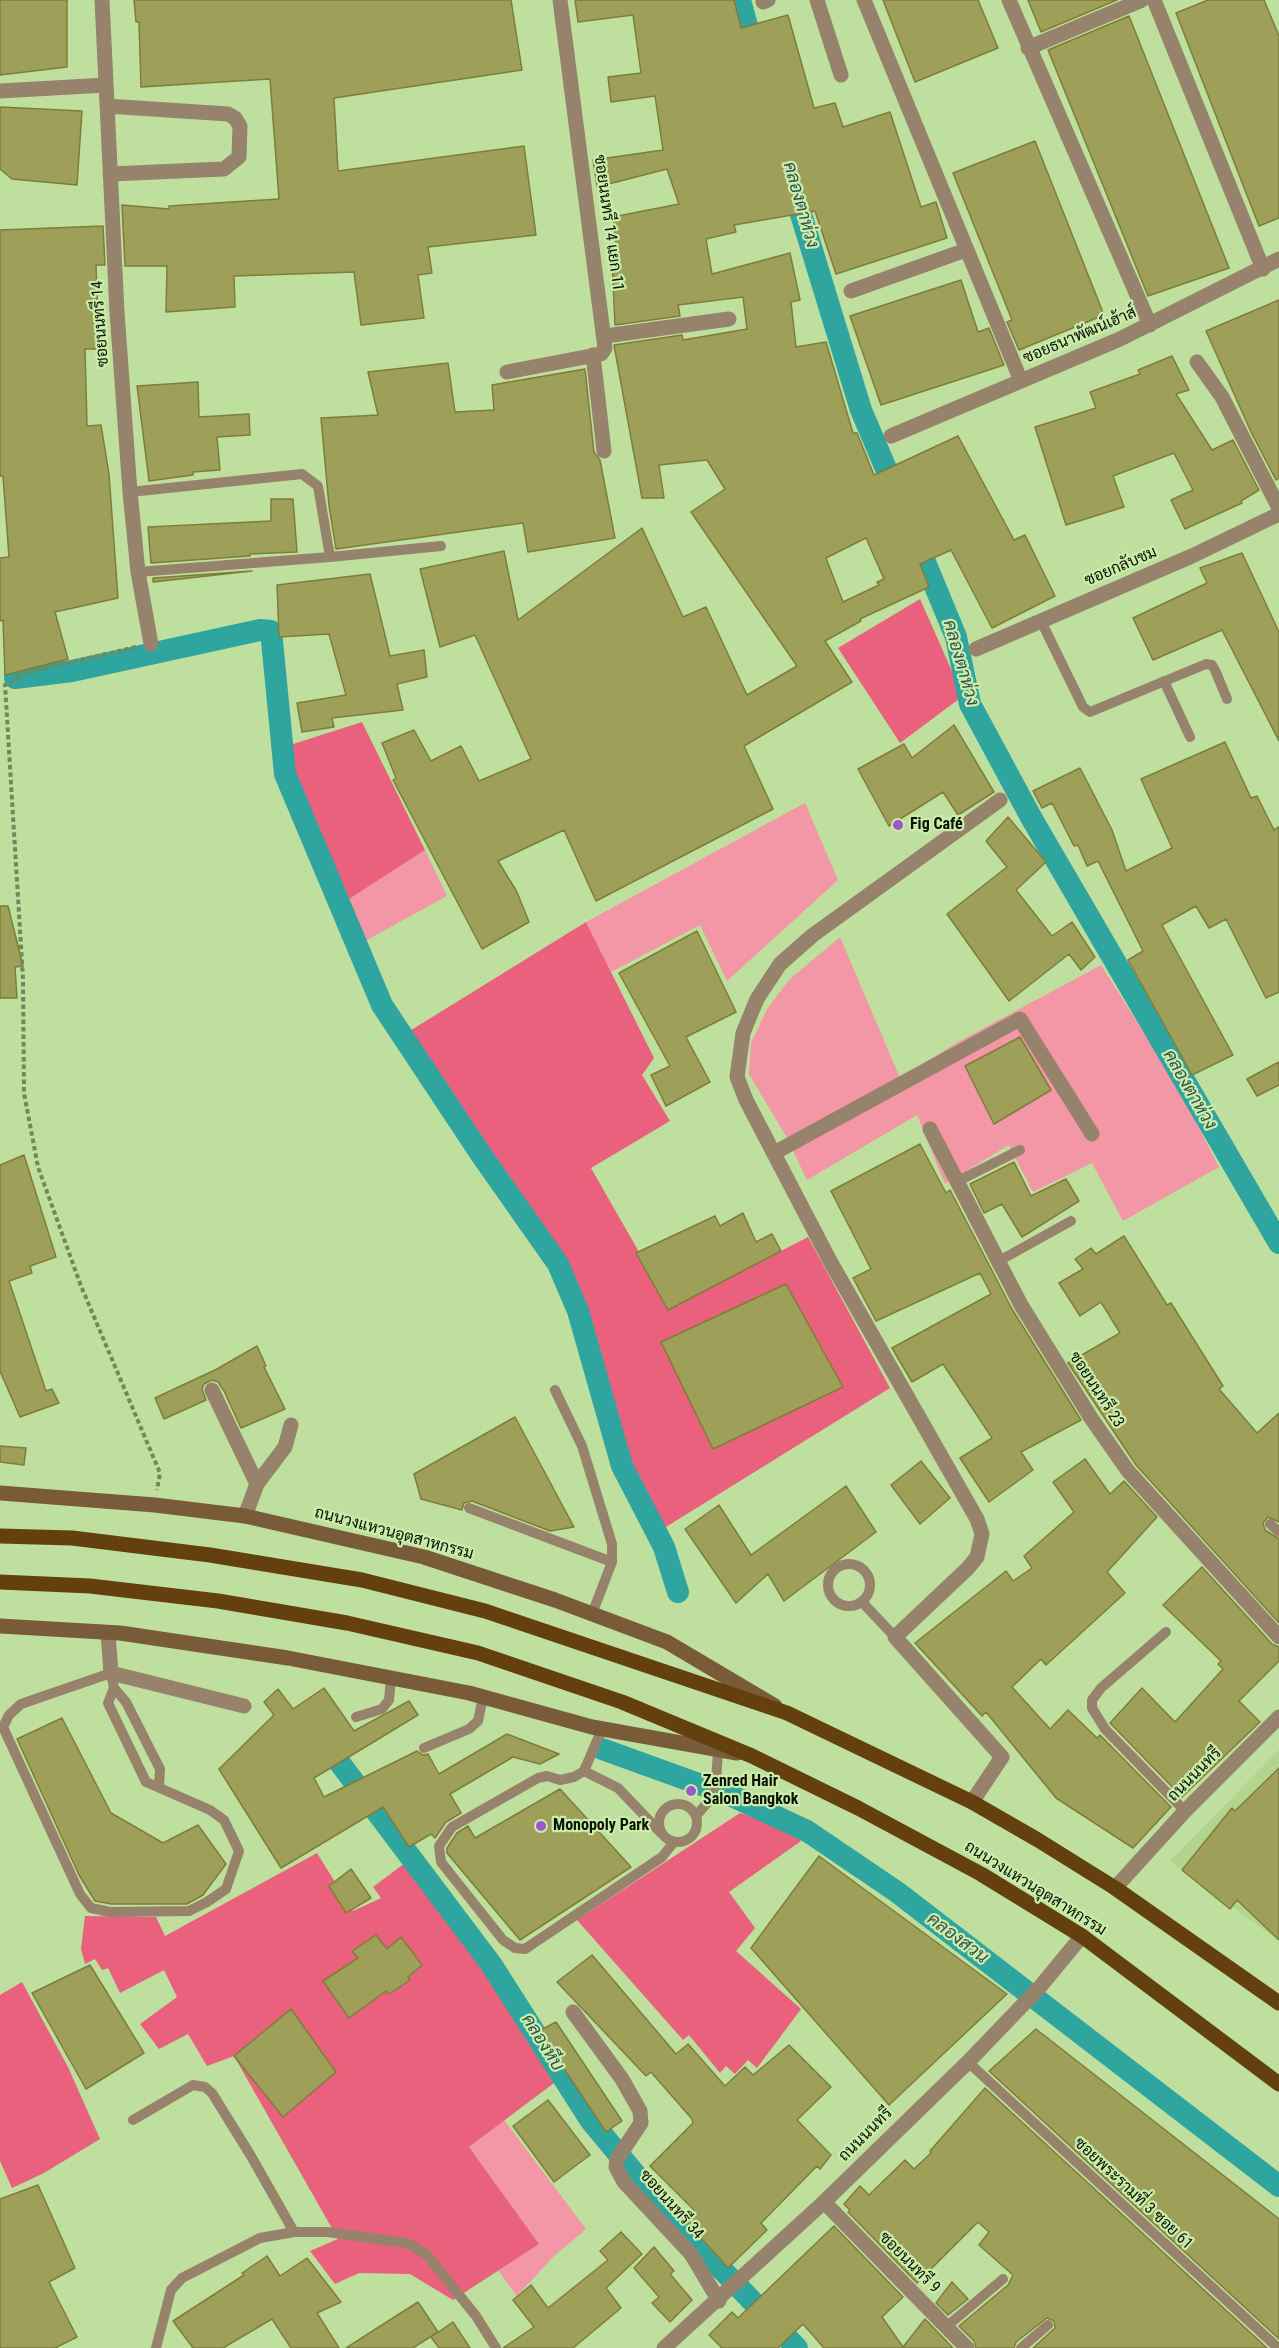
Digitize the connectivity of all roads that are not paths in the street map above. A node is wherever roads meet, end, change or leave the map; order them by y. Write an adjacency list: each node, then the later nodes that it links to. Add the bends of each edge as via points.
1 (102, 0): 10 (street, ซอยนนทรี 14)
2 (560, 0): 20 (street, ซอยนนทรี 14 แยก 11)
3 (817, 0): 9 (street)
4 (864, 0): 14 (street)
5 (1009, 0): 8 (street)
6 (1142, 0): 8 (street)
7 (1154, 0): 16 (street)
8 (1028, 48): 19 (street)
9 (841, 75)
10 (106, 85): 11 (street); 12 (street, ซอยนนทรี 14)
11 (0, 91)
12 (107, 106): 13 (street, ซอยนนทรี 14); 13 (street, via 228,114 240,126 239,157 224,168)
13 (110, 174): 27 (street, ซอยนนทรี 14)
14 (966, 250): 17 (street); 24 (street)
15 (1279, 259): 16 (street, ซอยธนาพัฒน์เฮ้าส์)
16 (1263, 269): 19 (street, ซอยธนาพัฒน์เฮ้าส์)
17 (851, 291)
18 (729, 319): 20 (street)
19 (1150, 325): 24 (street, ซอยธนาพัฒน์เฮ้าส์)
20 (605, 336): 21 (street, via 605,348 601,354)
21 (593, 355): 23 (street); 26 (street)
22 (1197, 362): 28 (street, via 1222,397)
23 (507, 372)
24 (1021, 381): 25 (street, ซอยธนาพัฒน์เฮ้าส์)
25 (891, 436)
26 (604, 451)
27 (130, 492): 31 (lane, via 302,474 318,486); 32 (street, ซอยนนทรี 14)
28 (1279, 508)
29 (1279, 514): 33 (street, ซอยกลับชม)
30 (441, 546): 31 (lane)
31 (330, 557): 32 (lane)
32 (138, 572): 34 (street, ซอยนนทรี 14)
33 (1041, 621): 35 (street, ซอยกลับชม); 36 (lane, via 1089,712)
34 (151, 644)
35 (976, 649)
36 (1164, 681): 37 (lane, via 1212,665); 38 (lane)
37 (1227, 699)
38 (1190, 736)
39 (1000, 800): 43 (street, via 813,935 780,964 757,999 743,1032 736,1077)
40 (930, 1129): 44 (street, ซอยนนทรี 23)
41 (1092, 1134): 43 (street, via 1020,1019)
42 (1020, 1150): 44 (lane)
43 (774, 1153): 64 (street, via 869,1333 977,1519 981,1534 977,1557 968,1568)
44 (958, 1181): 46 (street, ซอยนนทรี 23)
45 (1071, 1221): 46 (lane)
46 (997, 1262): 65 (street, ซอยนนทรี 23, via 1020,1305 1128,1471)
47 (212, 1390): 50 (street)
48 (555, 1390): 57 (lane, via 582,1446 612,1544)
49 (291, 1425): 50 (street, via 285,1447)
50 (257, 1484): 53 (street)
51 (0, 1493): 53 (main road, ถนนวงแหวนอุตสาหกรรม)
52 (469, 1508): 57 (lane)
53 (245, 1516): 60 (main road, ถนนวงแหวนอุตสาหกรรม, via 424,1557)
54 (1270, 1524): 55 (lane)
55 (1279, 1532)
56 (0, 1536): 70 (main road, ถนนวงแหวนอุตสาหกรรม, via 72,1538 362,1580 485,1611)
57 (612, 1562): 60 (lane)
58 (0, 1582): 76 (main road, ถนนวงแหวนอุตสาหกรรม, via 90,1586 218,1601 347,1623 467,1650 622,1702)
59 (862, 1602): 59 (lane, via 842,1605 832,1597 829,1577 837,1567 856,1564 867,1572 870,1592); 64 (lane)
60 (592, 1614): 70 (main road, ถนนวงแหวนอุตสาหกรรม, via 667,1642)
61 (0, 1626): 63 (main road, ถนนวงแหวนอุตสาหกรรม)
62 (1166, 1632): 80 (lane, via 1101,1688 1092,1708 1105,1729)
63 (108, 1633): 66 (main road, ถนนวงแหวนอุตสาหกรรม, via 288,1658); 67 (street)
64 (895, 1637): 79 (street, via 1002,1757)
65 (1279, 1637)
66 (391, 1678): 68 (main road, ถนนวงแหวนอุตสาหกรรม); 71 (lane, via 388,1700 382,1709)
67 (112, 1681): 69 (street); 78 (lane, via 160,1769); 78 (lane, via 108,1703 146,1782); 78 (lane, via 21,1704 3,1727 80,1894 91,1908 110,1912 189,1911 207,1902 230,1881 239,1851 224,1820)
68 (483, 1696): 73 (main road, ถนนวงแหวนอุตสาหกรรม); 74 (lane, via 478,1721 469,1729)
69 (244, 1706)
70 (787, 1713): 79 (main road, ถนนวงแหวนอุตสาหกรรม)
71 (356, 1717)
72 (1279, 1717): 80 (street, ถนนนนทรี)
73 (602, 1729): 75 (main road, ถนนวงแหวนอุตสาหกรรม); 77 (lane)
74 (424, 1748)
75 (717, 1750): 76 (main road, ถนนวงแหวนอุตสาหกรรม); 81 (lane, via 714,1788)
76 (752, 1756): 85 (main road, ถนนวงแหวนอุตสาหกรรม, via 981,1874)
77 (584, 1771): 82 (lane, via 618,1788); 83 (lane, via 560,1780 538,1778 452,1827 439,1846 441,1862 503,1940 525,1949 662,1857)
78 (159, 1787)
79 (972, 1802): 84 (main road, ถนนวงแหวนอุตสาหกรรม)
80 (1185, 1811): 84 (street, ถนนนนทรี)
81 (696, 1816): 82 (lane, via 679,1804 669,1806 661,1814 659,1825); 83 (lane, via 696,1830 688,1840)
82 (663, 1835): 83 (lane)
83 (674, 1842)
84 (1115, 1888): 86 (main road, ถนนวงแหวนอุตสาหกรรม)
85 (1082, 1936): 88 (street, ถนนนนทรี, via 1039,1988); 89 (main road, ถนนวงแหวนอุตสาหกรรม)
86 (1279, 2003)
87 (573, 2012): 94 (street, ซอยนนทรี 34, via 622,2079 640,2111 641,2123 616,2167 624,2182 691,2254)
88 (968, 2062): 91 (street, ถนนนนทรี); 102 (lane, ซอยพระรามที่ 3 ซอย 61)
89 (1279, 2084)
90 (134, 2120): 92 (lane, via 194,2085 205,2087 246,2147)
91 (824, 2202): 94 (street, ถนนนนทรี); 96 (street, ซอยนนทรี 9)
92 (294, 2232): 97 (lane, via 260,2238 182,2278 171,2290); 98 (lane, via 327,2232 407,2243 427,2255 476,2316)
93 (1003, 2279): 96 (lane)
94 (723, 2297): 99 (street, ถนนนนทรี)
95 (1048, 2325): 101 (lane)
96 (946, 2327): 100 (street, ซอยนนทรี 9)
97 (156, 2348)
98 (495, 2348)
99 (664, 2348)
100 (967, 2348)
101 (1021, 2348)
102 (1278, 2348)

